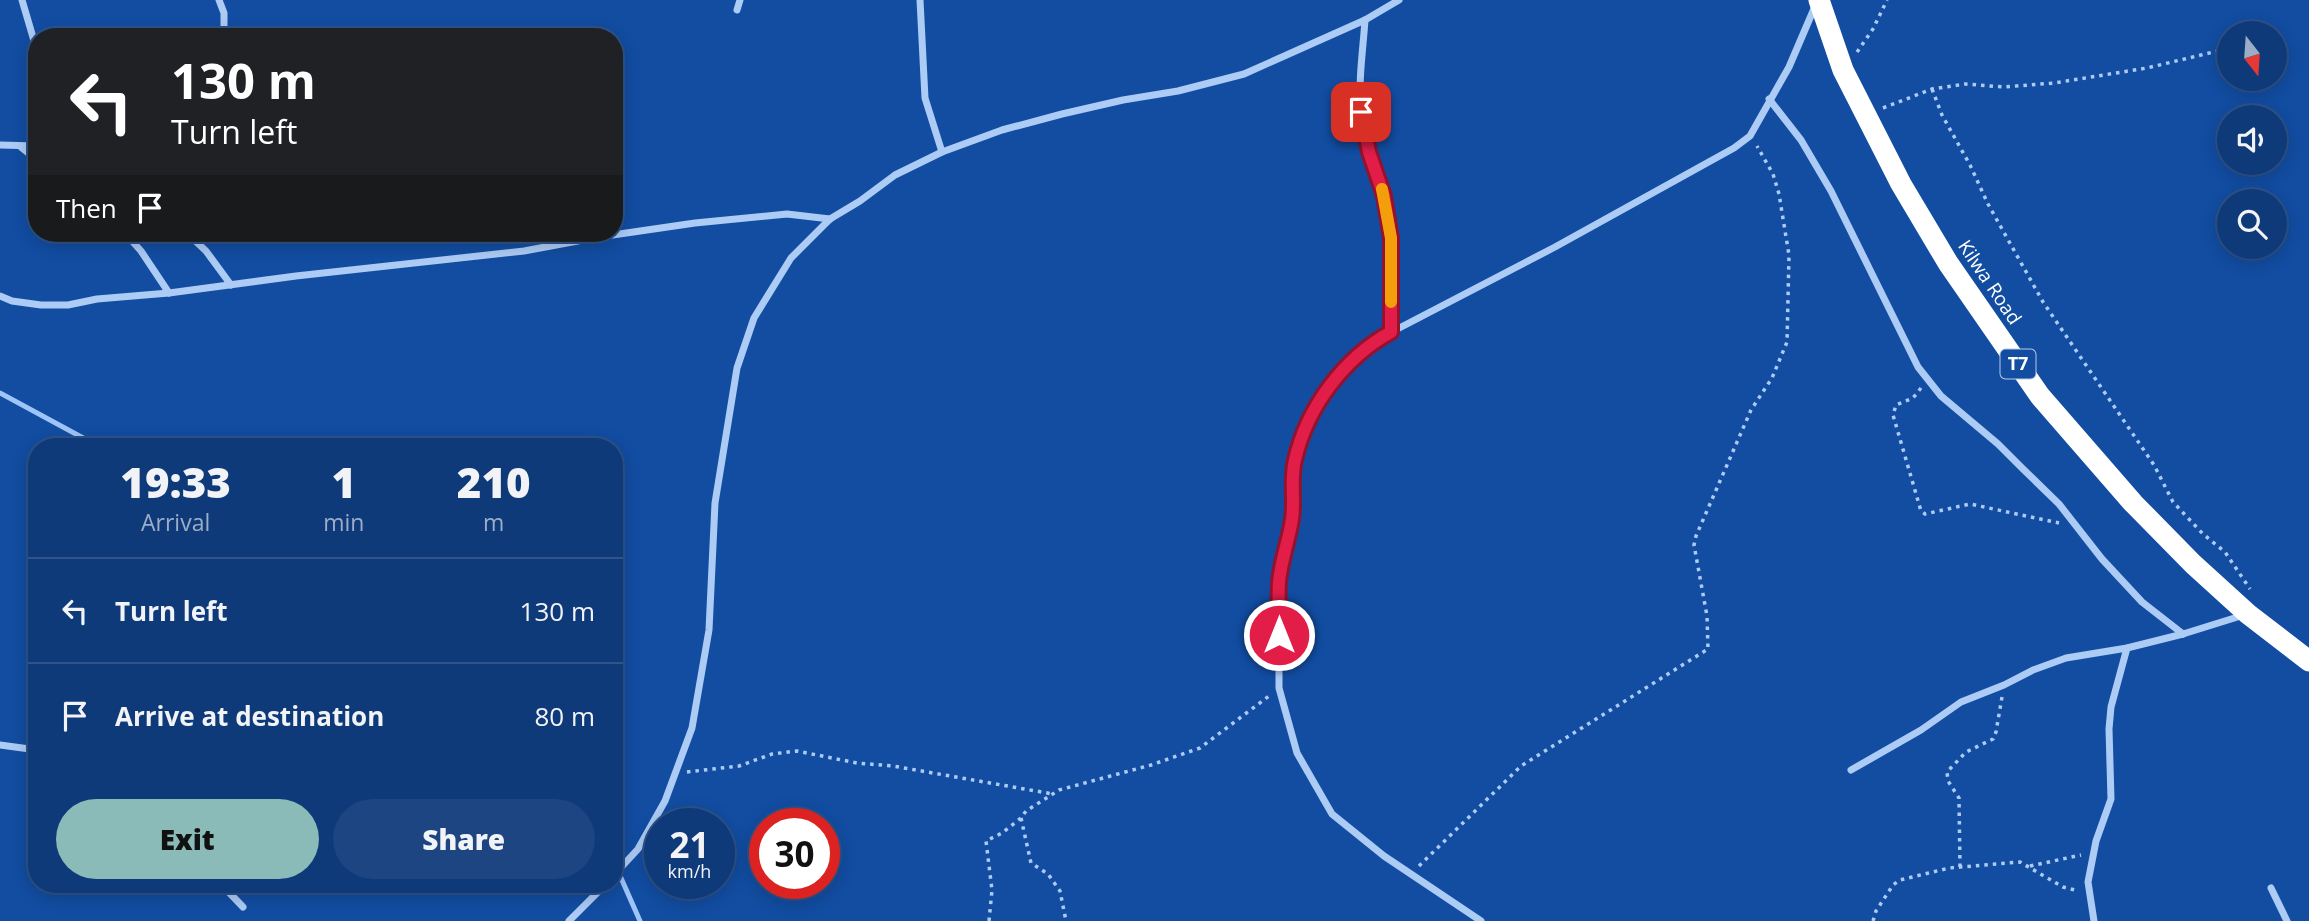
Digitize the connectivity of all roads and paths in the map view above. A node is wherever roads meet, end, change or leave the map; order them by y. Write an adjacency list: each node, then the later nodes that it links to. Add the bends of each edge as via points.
1 (22, 0): 10 (street)
2 (219, 0): 11 (street)
3 (740, 0): 8 (street)
4 (920, 0): 22 (street, via 925,98)
5 (1399, 0): 9 (street)
6 (1818, 0): 13 (highway, Kilwa Road / T7); 15 (street, via 1789,67)
7 (1887, 0): 13 (path, via 1874,29)
8 (737, 10)
9 (1365, 20): 22 (street, via 1244,74 1062,114); 31 (street, via 1361,112 1391,238)
10 (30, 28)
11 (224, 28)
12 (2217, 51): 14 (path, via 2054,83)
13 (1843, 70): 16 (highway, Kilwa Road / T7)
14 (1932, 89): 16 (path); 34 (path, via 2043,302 2154,465 2173,502 2237,567 2249,586)
15 (1769, 99): 17 (street); 32 (street, via 1801,140 1831,191)
16 (1865, 114): 34 (highway, Kilwa Road / T7, via 1948,263 2040,396 2133,503)
17 (1750, 136): 31 (street, via 1555,247); 50 (path, via 1773,174 1779,194 1789,255 1787,342 1772,378 1751,410 1696,536 1708,649 1521,766)
18 (0, 145): 19 (street)
19 (21, 146): 20 (street); 21 (street)
20 (28, 146)
21 (28, 152)
22 (942, 152): 23 (street, via 895,175)
23 (830, 219): 24 (street, via 787,214); 43 (street, via 791,258 754,318 737,368 715,503 709,631 692,728)
24 (623, 234)
25 (133, 242): 29 (street)
26 (196, 242): 28 (street)
27 (572, 242): 28 (street)
28 (231, 285): 29 (street)
29 (169, 293): 30 (street, via 68,305 41,305)
30 (0, 296)
31 (1391, 332): 39 (street, via 1358,354 1330,383 1294,461 1292,520 1279,582)
32 (1919, 367): 33 (street, via 1941,397 1998,444); 33 (path, via 1919,390 1896,405 1893,415 1921,511 1925,514 1970,504)
33 (2078, 527): 35 (street, via 2142,602)
34 (2252, 617): 35 (street); 37 (highway, Kilwa Road / T7)
35 (2183, 634): 36 (street)
36 (2127, 648): 38 (street, via 2066,658); 46 (street, via 2110,707 2111,799)
37 (2309, 661)
38 (2004, 685): 42 (street, via 1961,702); 49 (path, via 1993,739 1966,752 1947,772 1959,798)
39 (1279, 688): 44 (path, via 1200,748); 50 (street, via 1297,752 1332,814)
40 (0, 745): 41 (street)
41 (28, 749)
42 (1851, 770)
43 (675, 774): 44 (path, via 739,766 797,751); 47 (street, via 638,849)
44 (1054, 794): 45 (path)
45 (1021, 818): 57 (path, via 985,842 992,890); 58 (path, via 1031,863 1048,874 1060,891)
46 (2093, 852): 48 (path); 54 (street)
47 (623, 865)
48 (2030, 866): 49 (path, via 2020,862); 54 (path, via 2063,887)
49 (1960, 868): 60 (path, via 1900,880)
50 (1410, 874): 59 (street)
51 (2271, 888): 62 (street)
52 (230, 893): 55 (street)
53 (597, 893): 56 (street)
54 (2088, 893): 61 (street)
55 (243, 907)
56 (569, 921)
57 (989, 921)
58 (1066, 921)
59 (1481, 921)
60 (1873, 921)
61 (2094, 921)
62 (2287, 921)

